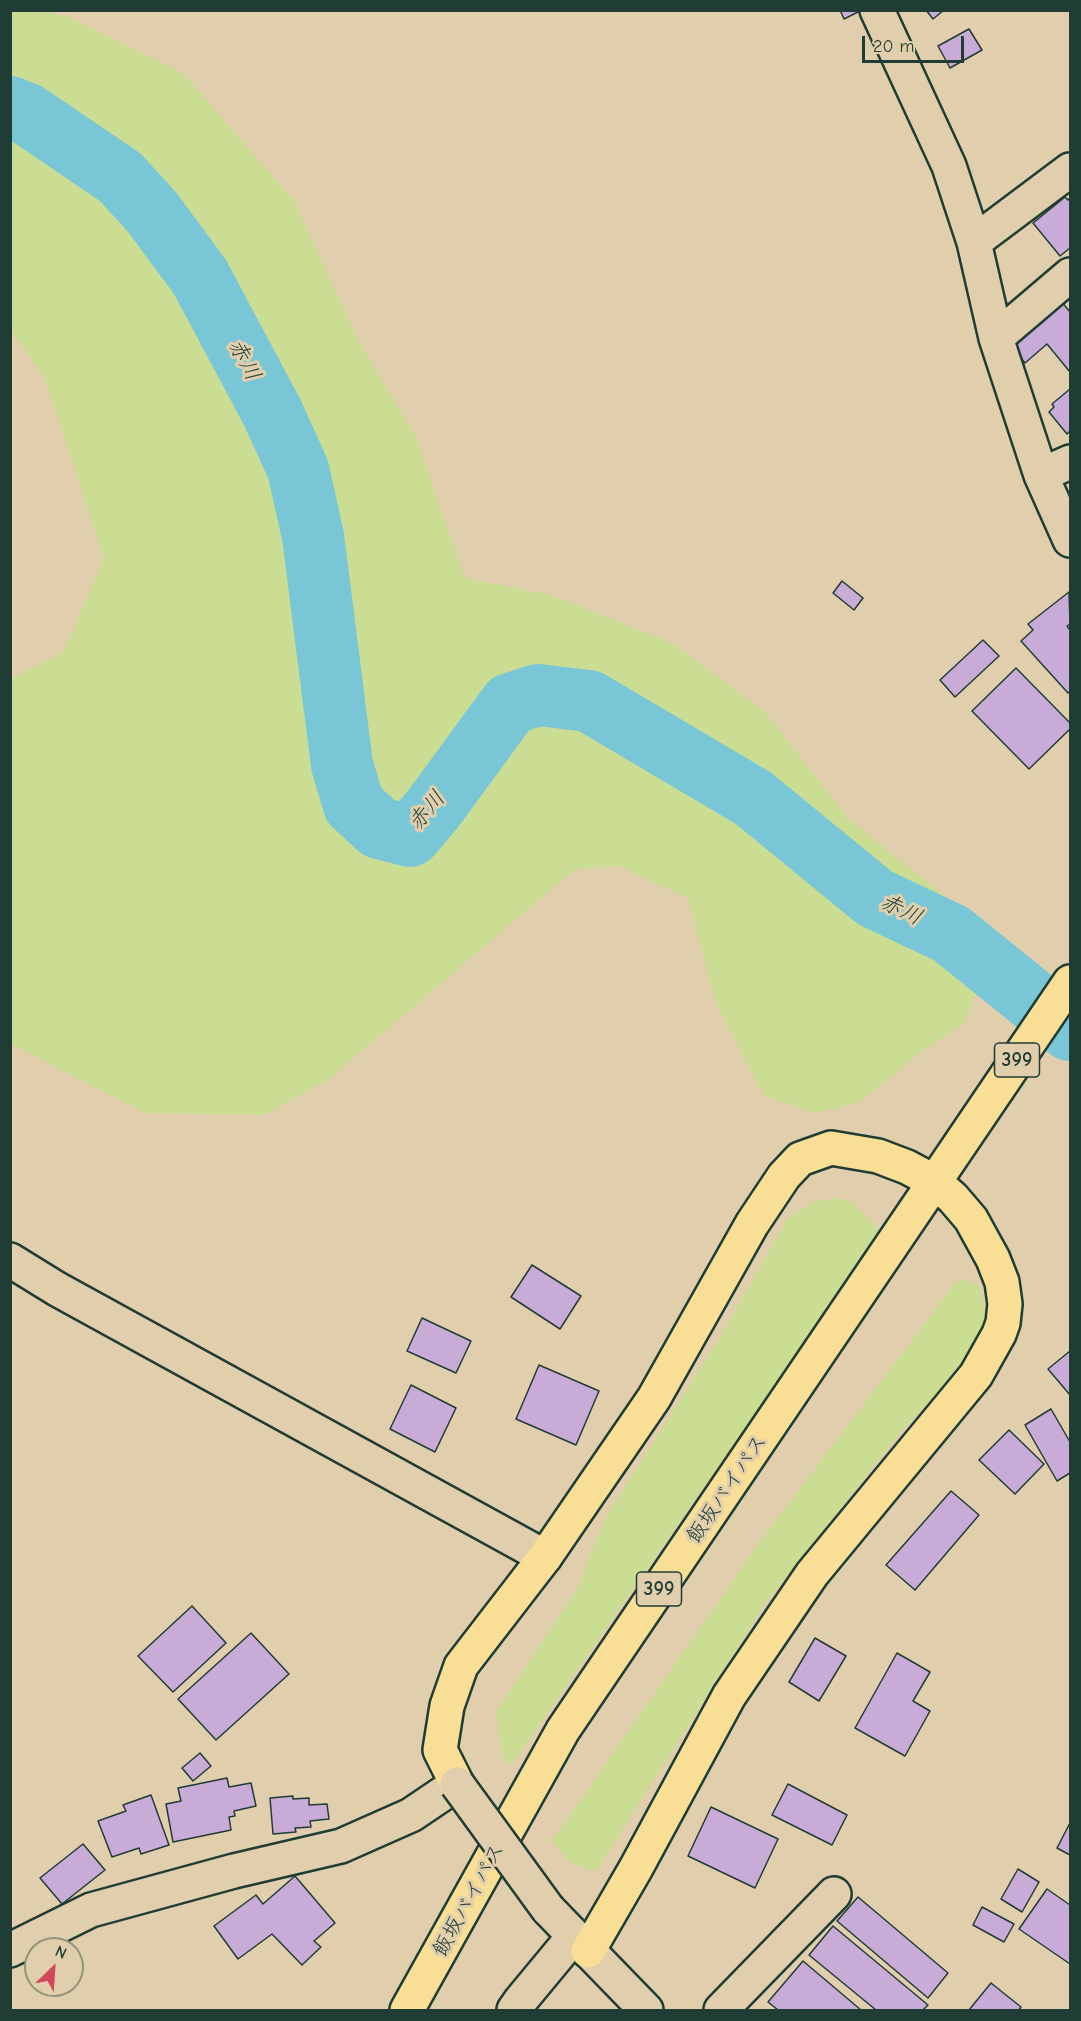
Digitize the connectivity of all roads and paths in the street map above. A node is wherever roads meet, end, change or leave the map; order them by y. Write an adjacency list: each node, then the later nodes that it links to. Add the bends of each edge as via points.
1 (877, 10): 3 (street, via 948,166)
2 (1071, 170): 3 (street)
3 (974, 242): 5 (street)
4 (1071, 275): 5 (street)
5 (996, 338): 7 (street)
6 (1071, 462): 7 (street)
7 (1041, 475): 8 (street)
8 (1071, 540)
9 (1071, 982): 10 (highway, 飯坂バイパス / 399)
10 (935, 1182): 12 (highway, via 908,1167 855,1151 831,1148 800,1159 752,1224 654,1398); 15 (highway, via 971,1219 993,1259 1005,1304 999,1334 976,1375 812,1574 729,1696 636,1868); 17 (highway, 飯坂バイパス / 399, via 563,1731)
11 (10, 1260): 12 (street)
12 (545, 1557): 13 (highway, via 462,1666 447,1706 440,1750)
13 (458, 1784): 15 (street, bridge, via 548,1910); 16 (street, via 411,1815 341,1846 91,1910)
14 (834, 1894): 20 (street)
15 (581, 1944): 18 (street); 19 (street)
16 (10, 1950)
17 (407, 2010)
18 (514, 2010)
19 (646, 2010)
20 (721, 2010)

